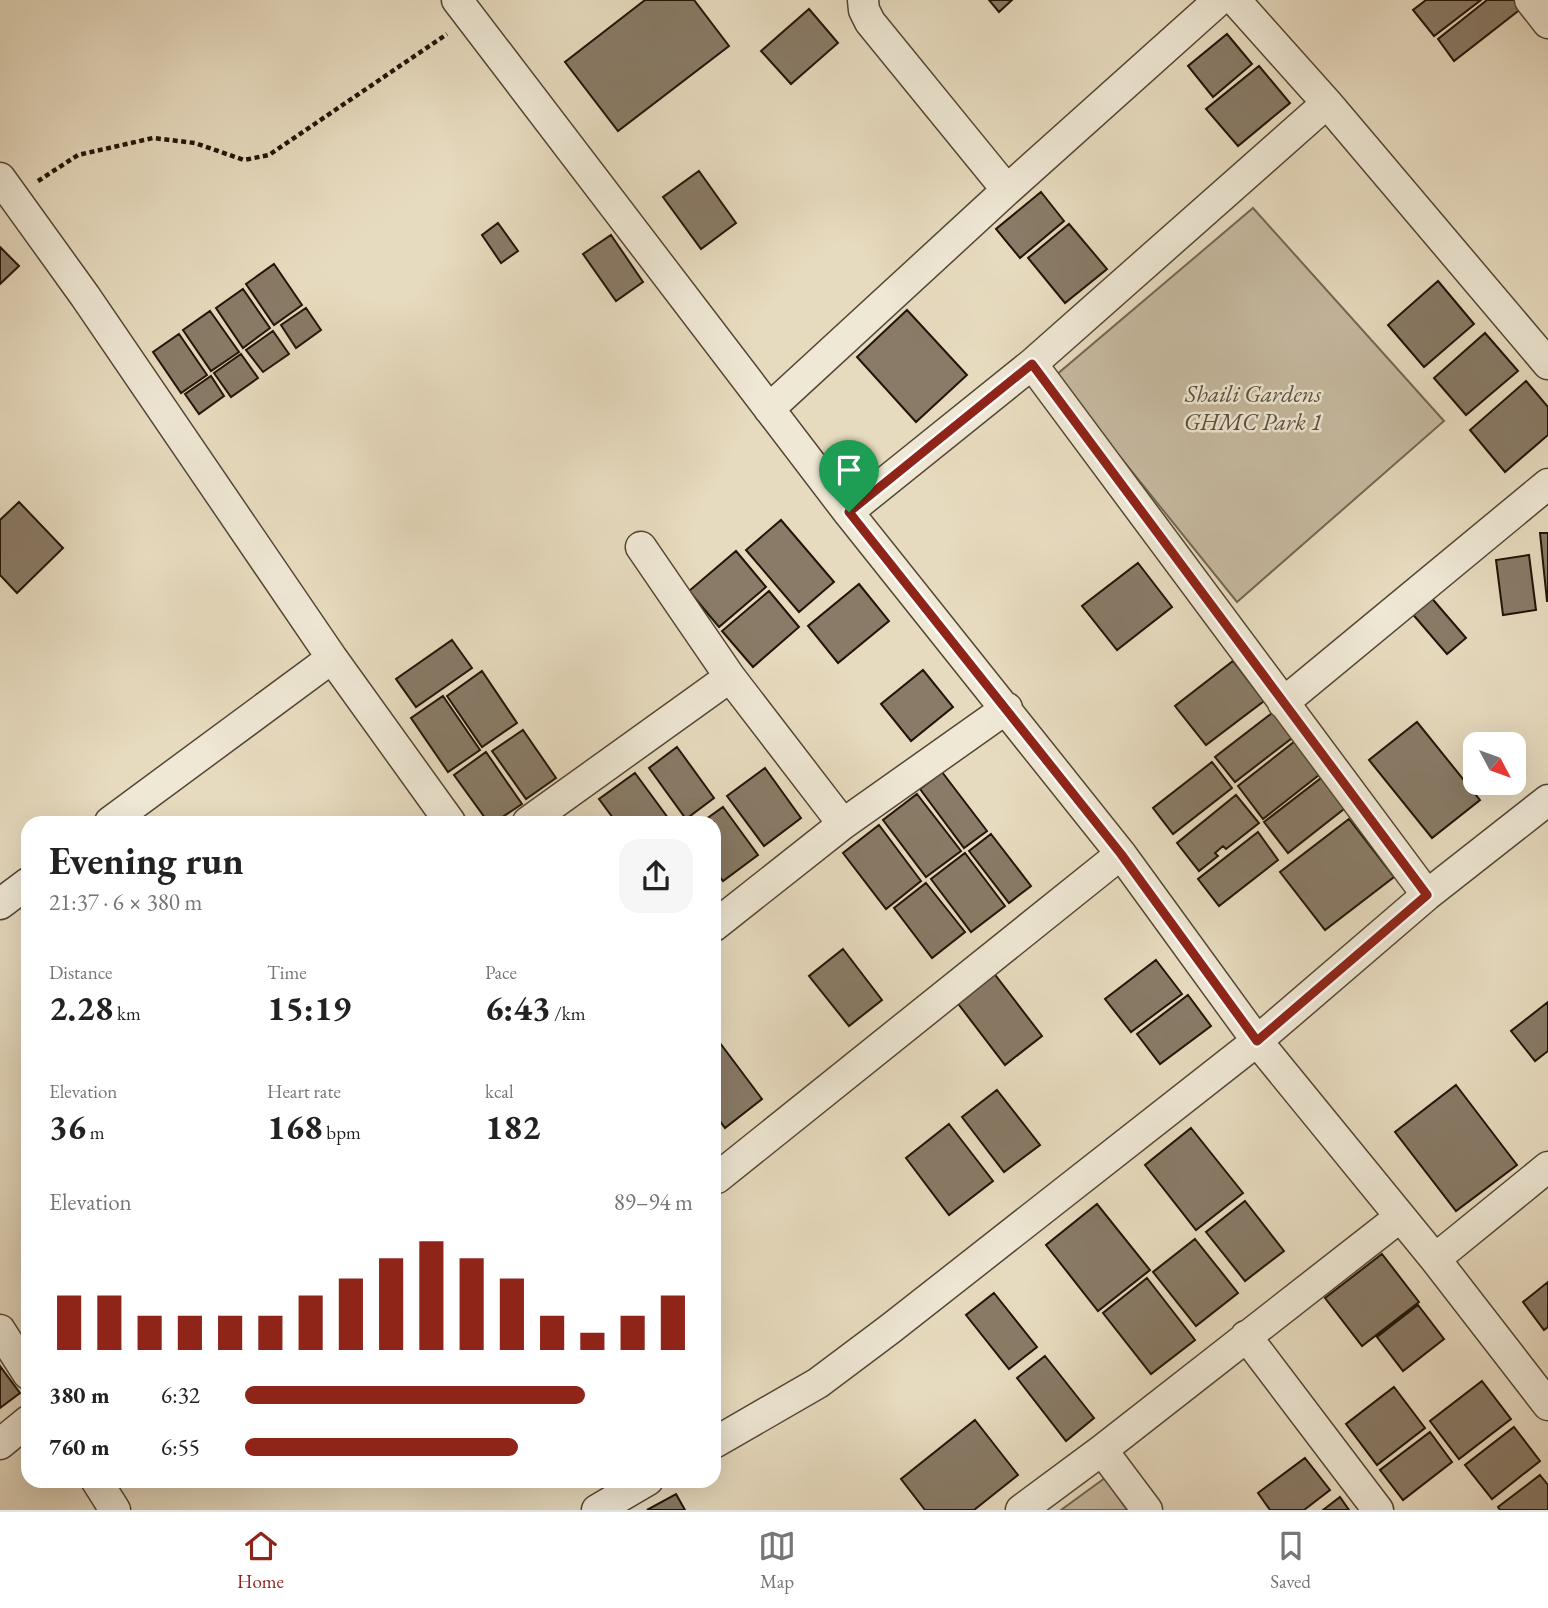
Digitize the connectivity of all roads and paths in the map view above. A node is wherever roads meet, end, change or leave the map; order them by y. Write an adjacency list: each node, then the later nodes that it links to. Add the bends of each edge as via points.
1 (863, 0): 9 (street, via 870,22)
2 (1219, 0): 9 (street)
3 (1235, 0): 7 (street)
4 (1530, 0): 6 (street)
5 (464, 9): 8 (path, via 269,155 244,160 195,143 153,138 78,155); 12 (street)
6 (1548, 23)
7 (1327, 103): 10 (street); 11 (street)
8 (7, 187): 16 (street)
9 (1007, 190): 12 (street)
10 (1546, 358)
11 (1032, 364): 14 (street); 18 (street)
12 (769, 409): 14 (street)
13 (1548, 484): 18 (street)
14 (849, 512): 19 (street)
15 (641, 547): 17 (street)
16 (332, 658): 21 (street); 22 (street)
17 (730, 677): 23 (street); 24 (street)
18 (1283, 703): 27 (street)
19 (1007, 708): 24 (street); 25 (street)
20 (1548, 800): 27 (street)
21 (118, 816)
22 (446, 816)
23 (536, 816)
24 (843, 824): 29 (street)
25 (1121, 854): 30 (street); 32 (street)
26 (21, 888): 28 (street)
27 (1427, 895): 30 (street)
28 (0, 904)
29 (721, 920)
30 (1257, 1041): 33 (street); 40 (street, via 818,1383)
31 (1548, 1167): 34 (street)
32 (721, 1176)
33 (1400, 1217): 34 (street); 36 (street)
34 (1435, 1259): 38 (street)
35 (0, 1331): 37 (street)
36 (1246, 1336): 42 (street); 49 (street)
37 (21, 1363)
38 (1548, 1405)
39 (21, 1427): 41 (street)
40 (721, 1439)
41 (0, 1444)
42 (1102, 1450): 47 (street); 48 (street)
43 (101, 1488): 45 (street)
44 (634, 1488): 46 (street)
45 (115, 1510)
46 (597, 1510)
47 (1021, 1510)
48 (1147, 1510)
49 (1378, 1510)

